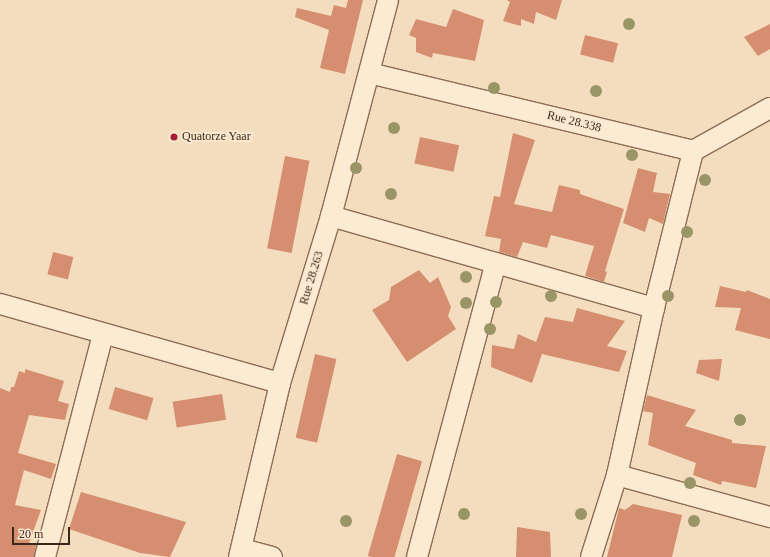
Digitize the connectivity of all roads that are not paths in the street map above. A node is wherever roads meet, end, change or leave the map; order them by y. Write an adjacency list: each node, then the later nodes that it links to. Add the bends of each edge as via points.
1 (388, 0): 2 (street, Rue 28.263)
2 (369, 73): 4 (street, Rue 28.338); 5 (street, Rue 28.263)
3 (770, 108): 4 (street)
4 (693, 151): 8 (street)
5 (331, 216): 6 (street); 10 (street, Rue 28.263)
6 (496, 263): 8 (street); 16 (street)
7 (0, 304): 9 (street)
8 (654, 308): 11 (street)
9 (103, 335): 10 (street); 14 (street)
10 (280, 383): 13 (street, Rue 28.263)
11 (617, 475): 12 (street); 17 (street)
12 (770, 517)
13 (241, 553): 15 (street)
14 (45, 557)
15 (272, 557)
16 (417, 557)
17 (591, 557)

